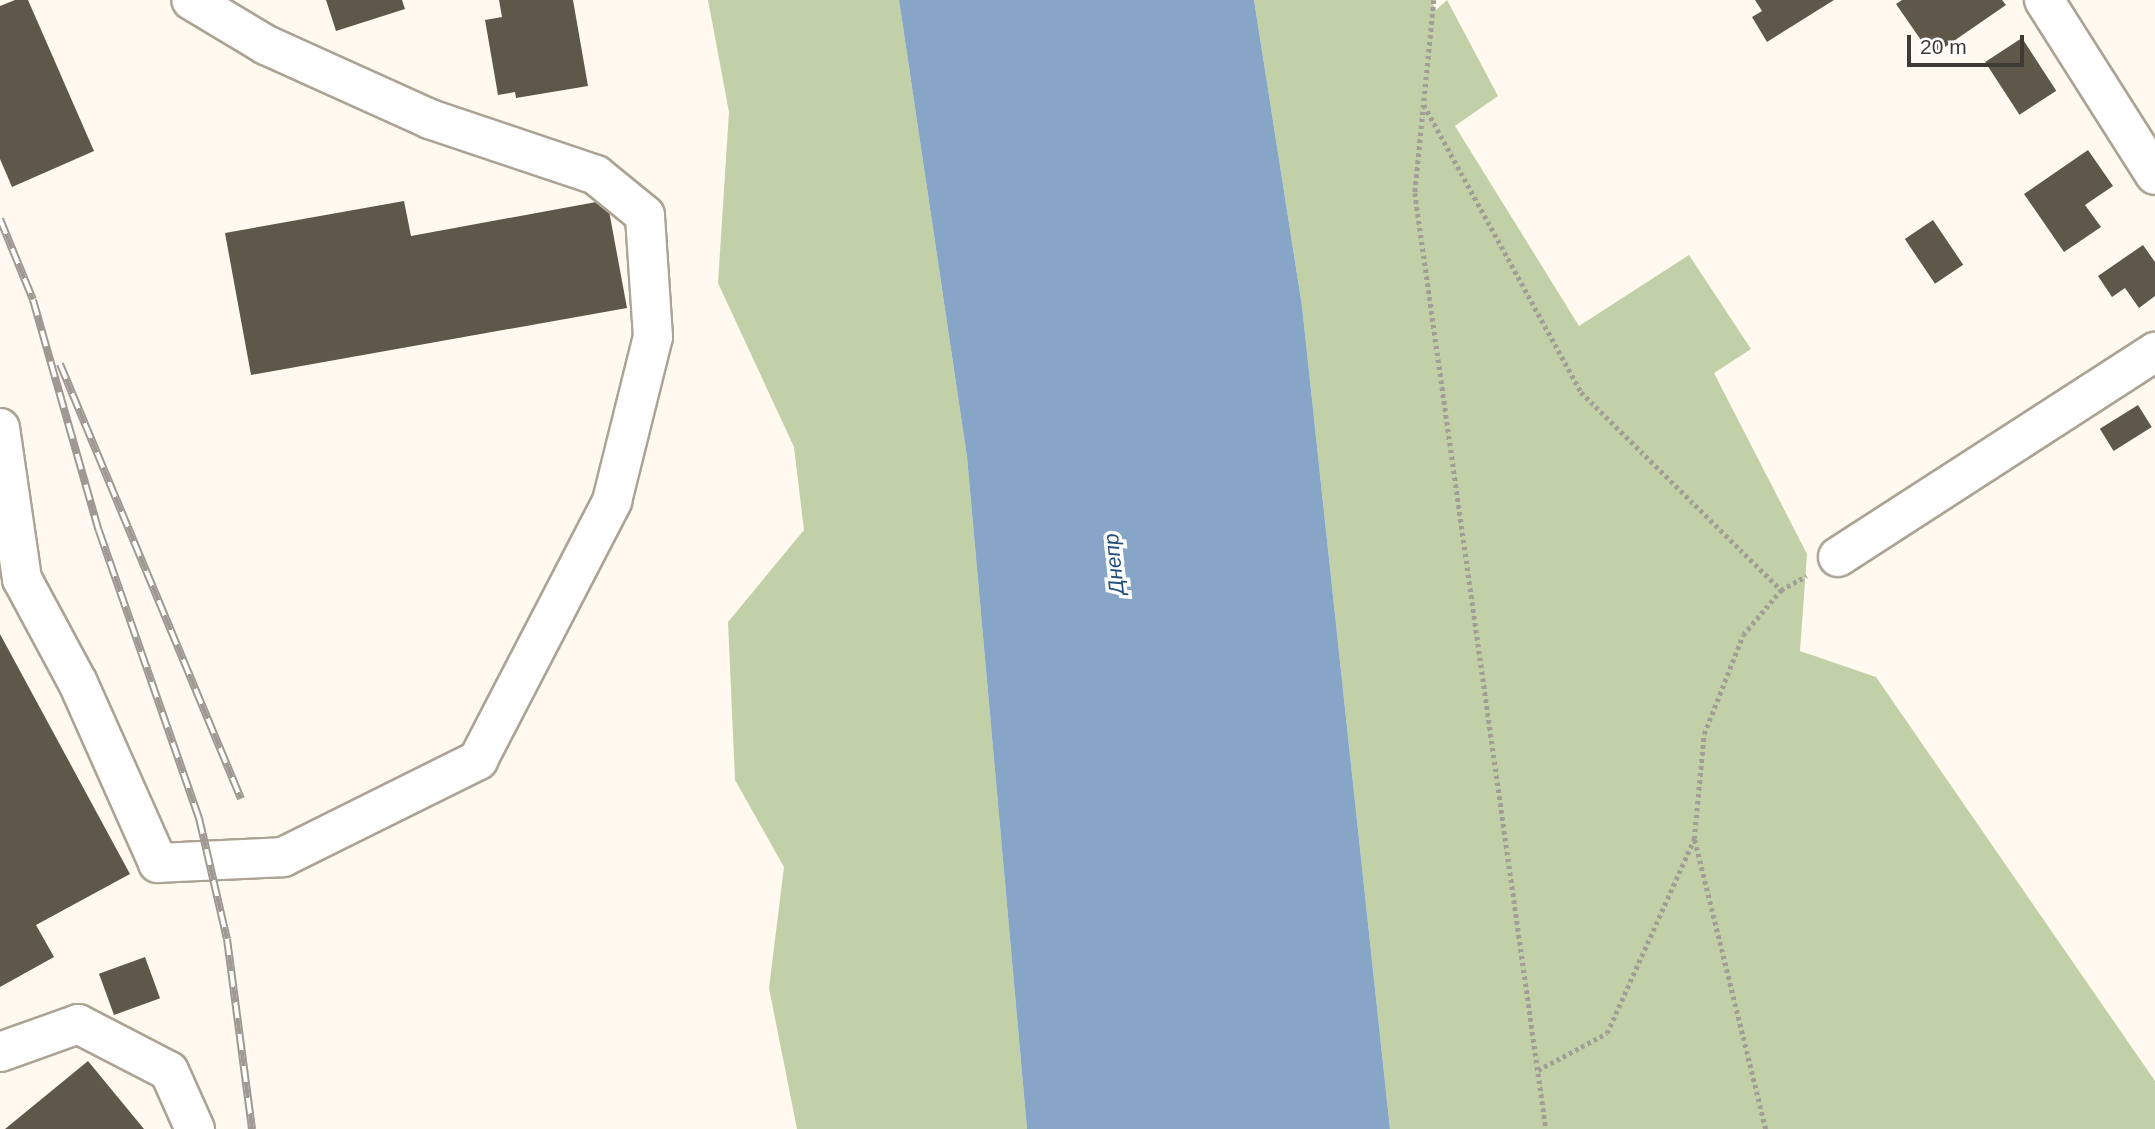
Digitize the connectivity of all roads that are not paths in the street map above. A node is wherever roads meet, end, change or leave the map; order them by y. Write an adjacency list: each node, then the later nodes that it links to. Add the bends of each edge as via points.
1 (191, 0): 5 (street, via 266,45 430,119 596,175 645,215 653,337 612,501 478,760 283,857 158,863 78,683 22,579)
2 (2044, 0): 3 (street)
3 (2155, 175)
4 (2155, 352): 6 (street)
5 (0, 428)
6 (1838, 558)
7 (0, 1052): 8 (street, via 78,1024 169,1071)
8 (195, 1129)

